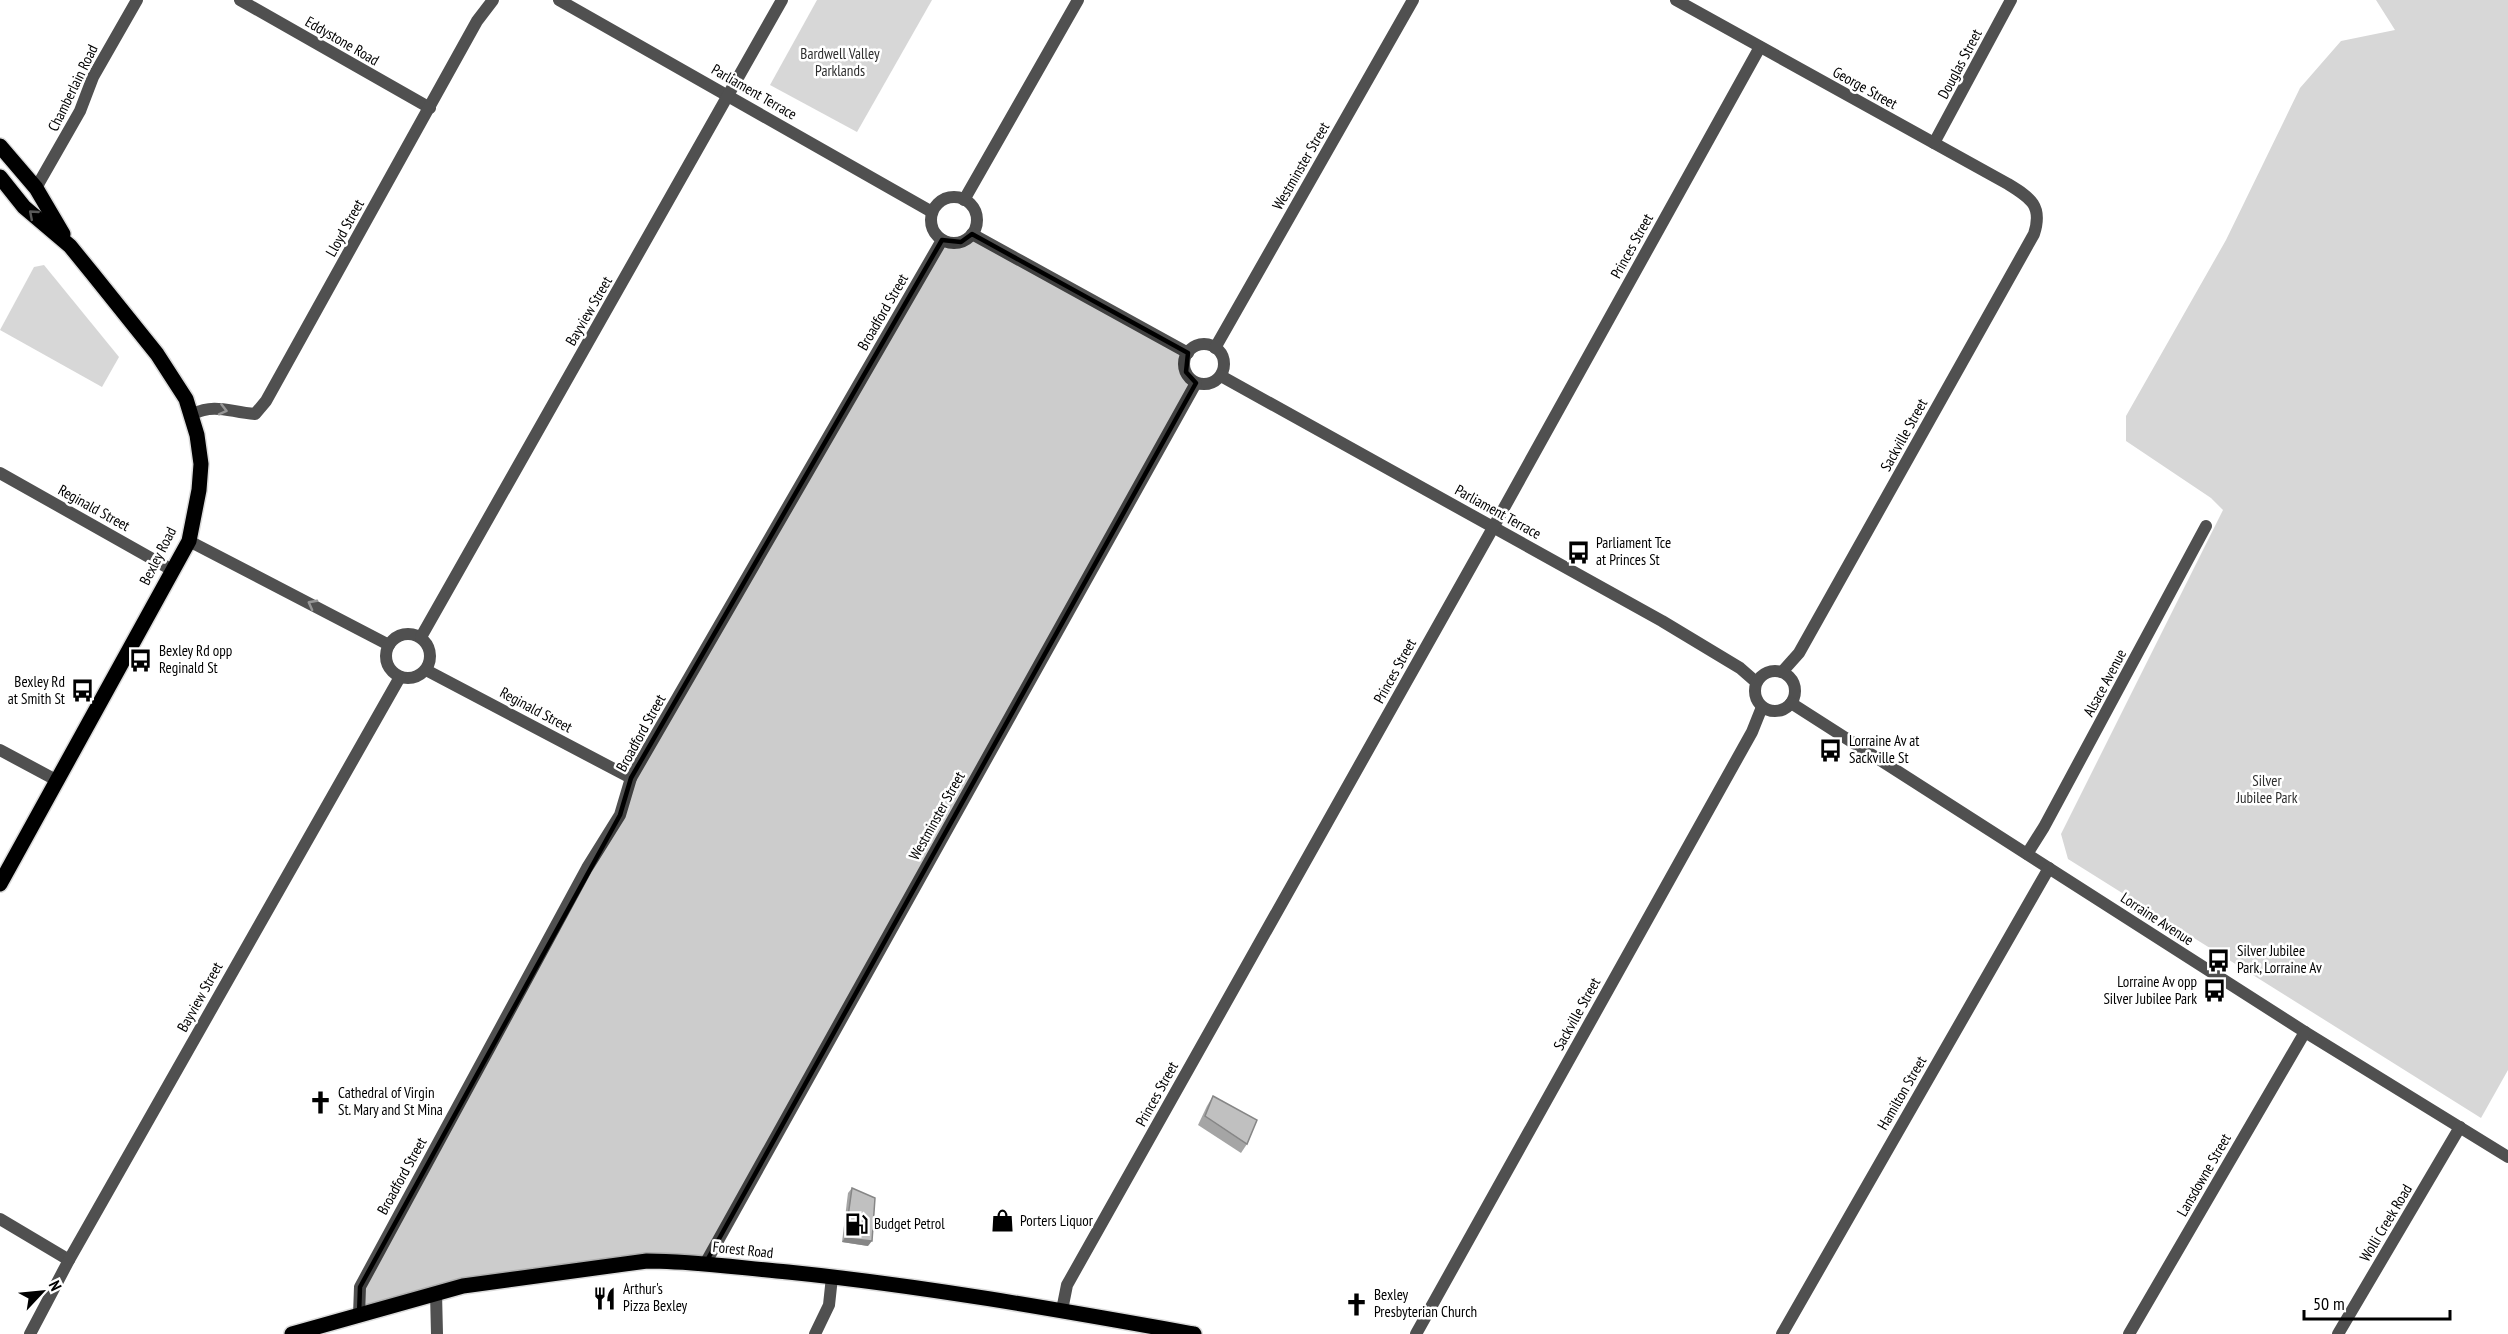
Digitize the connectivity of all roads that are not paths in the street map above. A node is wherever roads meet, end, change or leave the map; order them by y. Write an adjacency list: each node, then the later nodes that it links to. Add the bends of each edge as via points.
1 (137, 0): 16 (street, Chamberlain Road)
2 (240, 0): 12 (street, Eddystone Road)
3 (493, 0): 12 (street, Lloyd Street, via 477,21)
4 (559, 0): 11 (street, Parliament Terrace)
5 (782, 0): 11 (street, Bayview Street)
6 (1078, 0): 17 (street)
7 (1413, 0): 23 (street, Westminster Street)
8 (1676, 0): 10 (street, George Street)
9 (2011, 0): 13 (street, Douglas Street)
10 (1760, 47): 13 (street, George Street); 29 (street, Princes Street)
11 (729, 95): 19 (street, Parliament Terrace); 33 (street, Bayview Street)
12 (430, 108): 27 (street, Lloyd Street, one-way to 12, via 218,406 255,414 266,401)
13 (1934, 143): 18 (street, George Street, via 2028,196)
14 (0, 146): 16 (main road, Bexley Road)
15 (0, 177): 22 (main road, Bexley Road, one-way to 15, via 24,207)
16 (36, 188): 22 (main road, Bexley Road)
17 (964, 200): 19 (street, via 946,199); 20 (street, via 976,213)
18 (2036, 208): 36 (street, Sackville Street, via 2038,222 2034,234 1799,653)
19 (932, 212): 21 (street, via 934,231)
20 (972, 234): 21 (street, via 961,242); 24 (street)
21 (942, 240): 42 (street, Broadford Street)
22 (70, 246): 27 (main road, Bexley Road, via 169,370)
23 (1215, 348): 24 (street, via 1202,344); 25 (street, via 1224,360)
24 (1188, 353): 26 (street, via 1184,366)
25 (1221, 376): 26 (street, via 1211,384); 29 (street, Parliament Terrace)
26 (1196, 383): 52 (street, Westminster Street)
27 (192, 414): 31 (main road, Bexley Road, via 201,464)
28 (0, 472): 32 (street, Reginald Street)
29 (1494, 526): 38 (street, Parliament Terrace, via 1740,668); 55 (street, Princes Street, via 1066,1285)
30 (2206, 526): 44 (street, Alsace Avenue)
31 (189, 541): 32 (main road, Bexley Road); 34 (street, one-way to 31)
32 (172, 570): 43 (main road, Bexley Road)
33 (421, 637): 34 (street, via 400,635); 35 (street, via 430,652)
34 (389, 645): 37 (street, via 388,665)
35 (426, 670): 37 (street, via 410,679); 42 (street, Reginald Street)
36 (1782, 672): 38 (street, via 1764,673); 39 (street, via 1794,685)
37 (400, 677): 51 (street, Bayview Street)
38 (1756, 682): 40 (street, via 1755,696)
39 (1791, 703): 40 (street, via 1774,711); 44 (street, Lorraine Avenue)
40 (1762, 707): 62 (street, Sackville Street, via 1752,732)
41 (0, 750): 43 (street)
42 (631, 778): 56 (street, Broadford Street, via 620,815 587,868 360,1287)
43 (56, 780): 46 (main road, Bexley Road)
44 (2027, 854): 45 (street, Lorraine Avenue)
45 (2049, 868): 47 (street, Lorraine Avenue); 63 (street, Hamilton Street)
46 (0, 884)
47 (2306, 1032): 48 (street, Lorraine Avenue); 64 (street, Lansdowne Street)
48 (2460, 1127): 49 (street, Lorraine Avenue); 65 (street, Wolli Creek Road)
49 (2508, 1157)
50 (0, 1219): 51 (street)
51 (69, 1260): 57 (street, Bayview Street)
52 (705, 1264): 53 (main road, Forest Road); 54 (main road, Forest Road, via 627,1263 485,1282)
53 (832, 1277): 55 (main road, Forest Road, via 951,1291); 60 (street, via 829,1305)
54 (436, 1293): 56 (main road, Forest Road); 59 (street)
55 (1062, 1310): 61 (main road, Forest Road)
56 (359, 1315): 58 (main road, Forest Road)
57 (30, 1334)
58 (292, 1334)
59 (437, 1334)
60 (815, 1334)
61 (1194, 1334)
62 (1416, 1334)
63 (1782, 1334)
64 (2129, 1334)
65 (2338, 1334)

